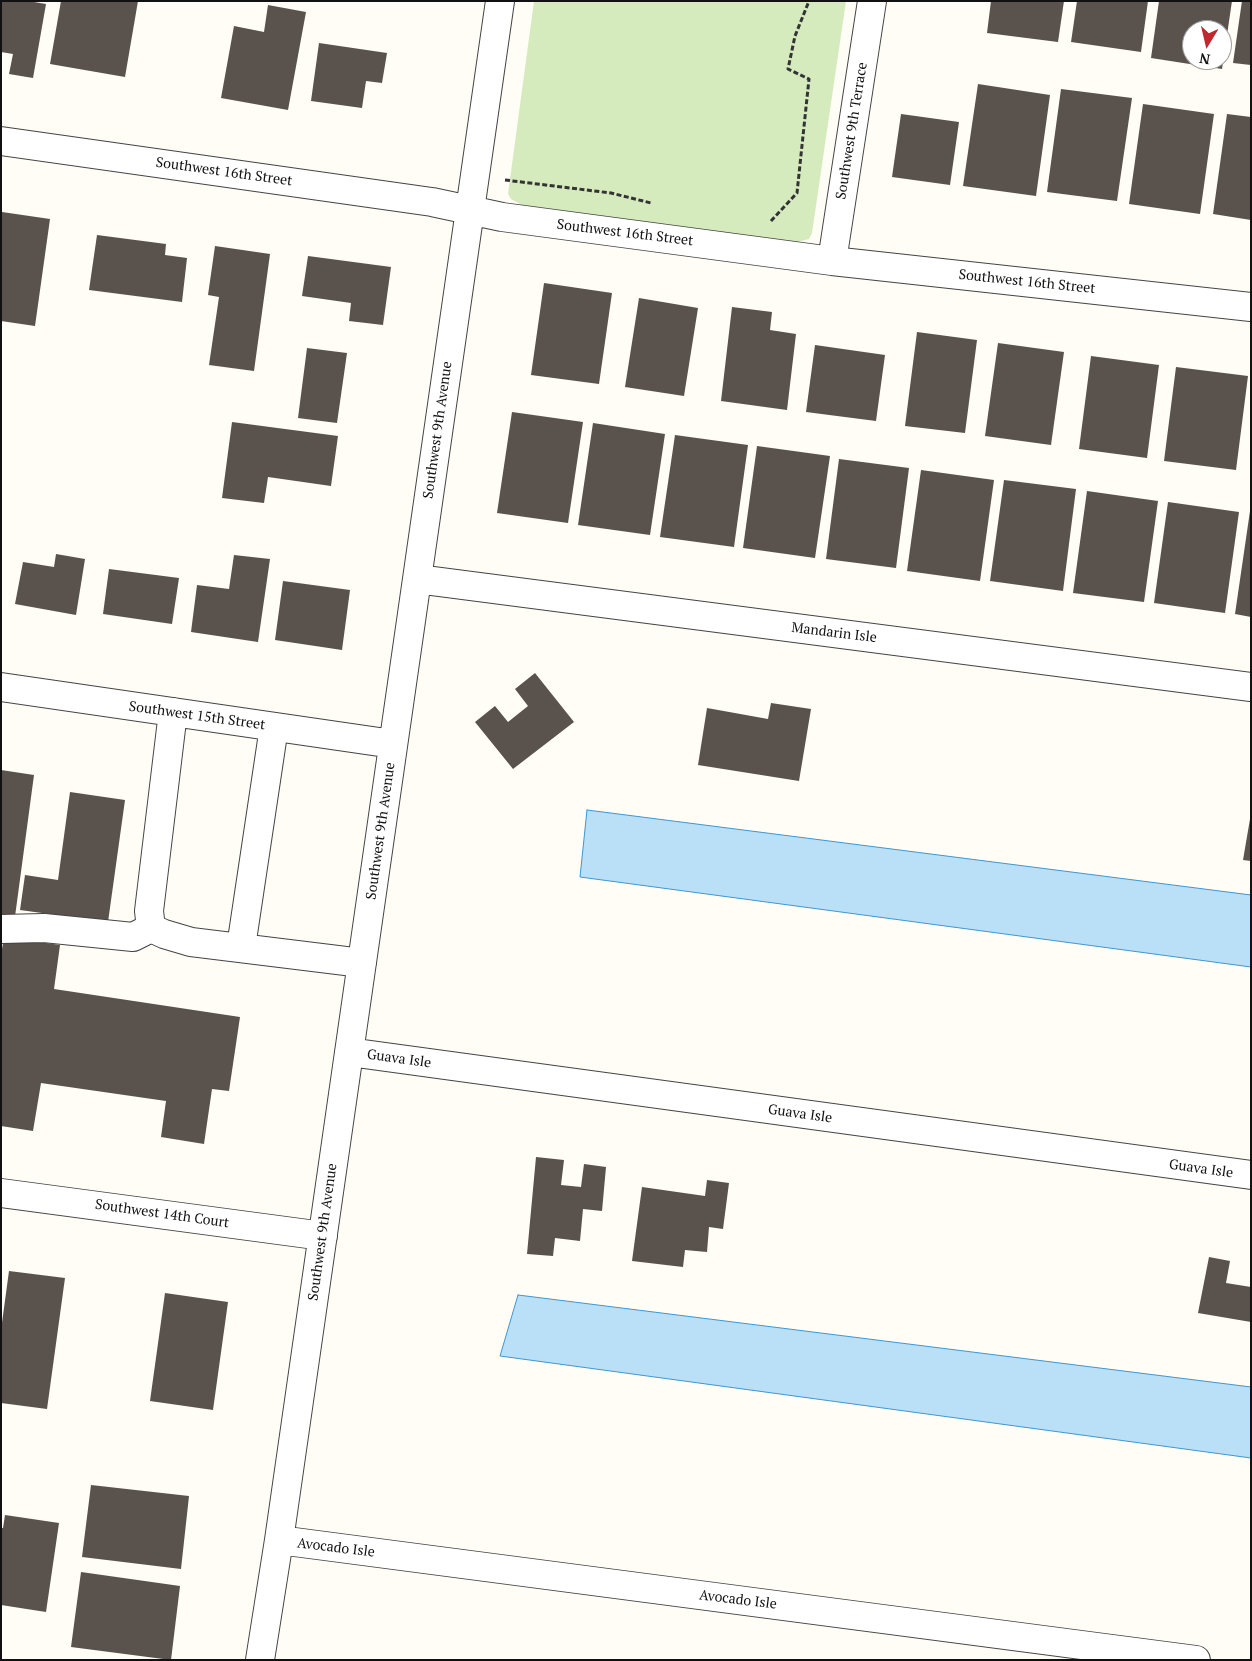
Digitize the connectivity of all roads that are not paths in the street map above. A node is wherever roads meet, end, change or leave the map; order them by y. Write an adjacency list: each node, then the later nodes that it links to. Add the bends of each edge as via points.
1 (500, 1): 4 (street, Southwest 9th Avenue)
2 (872, 1): 5 (street, Southwest 9th Terrace)
3 (1, 141): 4 (street, Southwest 16th Street)
4 (470, 210): 5 (street, Southwest 16th Street, via 502,217); 7 (street, Southwest 9th Avenue)
5 (832, 260): 6 (street, Southwest 16th Street)
6 (1251, 307)
7 (417, 579): 9 (street, Mandarin Isle); 12 (street, Southwest 9th Avenue)
8 (1, 687): 10 (street, Southwest 15th Street)
9 (1251, 687)
10 (173, 712): 11 (street, Southwest 15th Street); 13 (street, via 150,911)
11 (274, 727): 12 (street, Southwest 15th Street); 15 (street)
12 (393, 744): 16 (street, Southwest 9th Avenue)
13 (151, 928): 14 (street, via 133,937 44,928); 15 (street, via 190,942)
14 (1, 929)
15 (241, 948): 16 (street)
16 (362, 963): 17 (street, Southwest 9th Avenue)
17 (349, 1052): 18 (street, Guava Isle); 20 (street, Southwest 9th Avenue)
18 (1251, 1175)
19 (1, 1193): 20 (street, Southwest 14th Court)
20 (323, 1236): 21 (street, Southwest 9th Avenue)
21 (279, 1540): 22 (street, Southwest 9th Avenue); 23 (street, Avocado Isle)
22 (260, 1660)
23 (1196, 1660)

